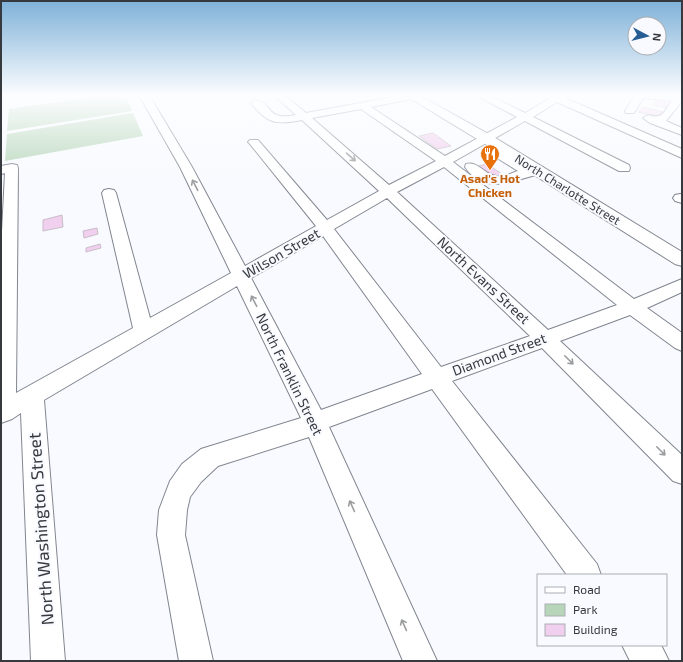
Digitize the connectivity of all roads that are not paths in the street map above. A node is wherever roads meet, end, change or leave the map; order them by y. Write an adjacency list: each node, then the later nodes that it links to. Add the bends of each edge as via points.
1 (162, 126): 21 (street, North Franklin Street, one-way to 1, via 186,167)
2 (315, 126): 16 (street, North Evans Street, one-way to 16)
3 (407, 126): 11 (street)
4 (441, 126): 11 (main road, North Charlotte Street)
5 (510, 126): 11 (street, Wilson Street)
6 (545, 126): 13 (street)
7 (620, 126): 12 (street)
8 (666, 126): 9 (street)
9 (682, 132)
10 (254, 142): 19 (street)
11 (466, 153): 15 (main road, North Charlotte Street, via 505,153); 15 (street, via 484,178 492,181); 16 (street, Wilson Street); 23 (street)
12 (682, 154)
13 (624, 168)
14 (6, 171): 18 (street)
15 (533, 171): 20 (main road, North Charlotte Street)
16 (389, 191): 19 (street, Wilson Street); 25 (street, North Evans Street)
17 (109, 193): 24 (street)
18 (5, 194): 29 (street)
19 (325, 228): 21 (street, Wilson Street); 27 (street)
20 (682, 260)
21 (241, 276): 24 (street, Wilson Street); 30 (street, North Franklin Street, one-way to 21)
22 (682, 285): 23 (street, Diamond Street)
23 (632, 307): 25 (street, Diamond Street); 26 (street)
24 (144, 332): 28 (street, Wilson Street)
25 (545, 337): 27 (street, Diamond Street); 31 (street, North Evans Street, one-way to 31)
26 (682, 343)
27 (436, 377): 30 (street, Diamond Street); 32 (street)
28 (32, 397): 29 (street, Wilson Street); 34 (street, North Washington Street)
29 (2, 412)
30 (316, 423): 35 (street, Diamond Street, via 210,457 199,465 177,494 171,517 171,535); 36 (street, North Franklin Street, one-way to 30)
31 (682, 472)
32 (585, 574)
33 (640, 646): 37 (street)
34 (48, 661)
35 (196, 661)
36 (420, 661)
37 (652, 661)

